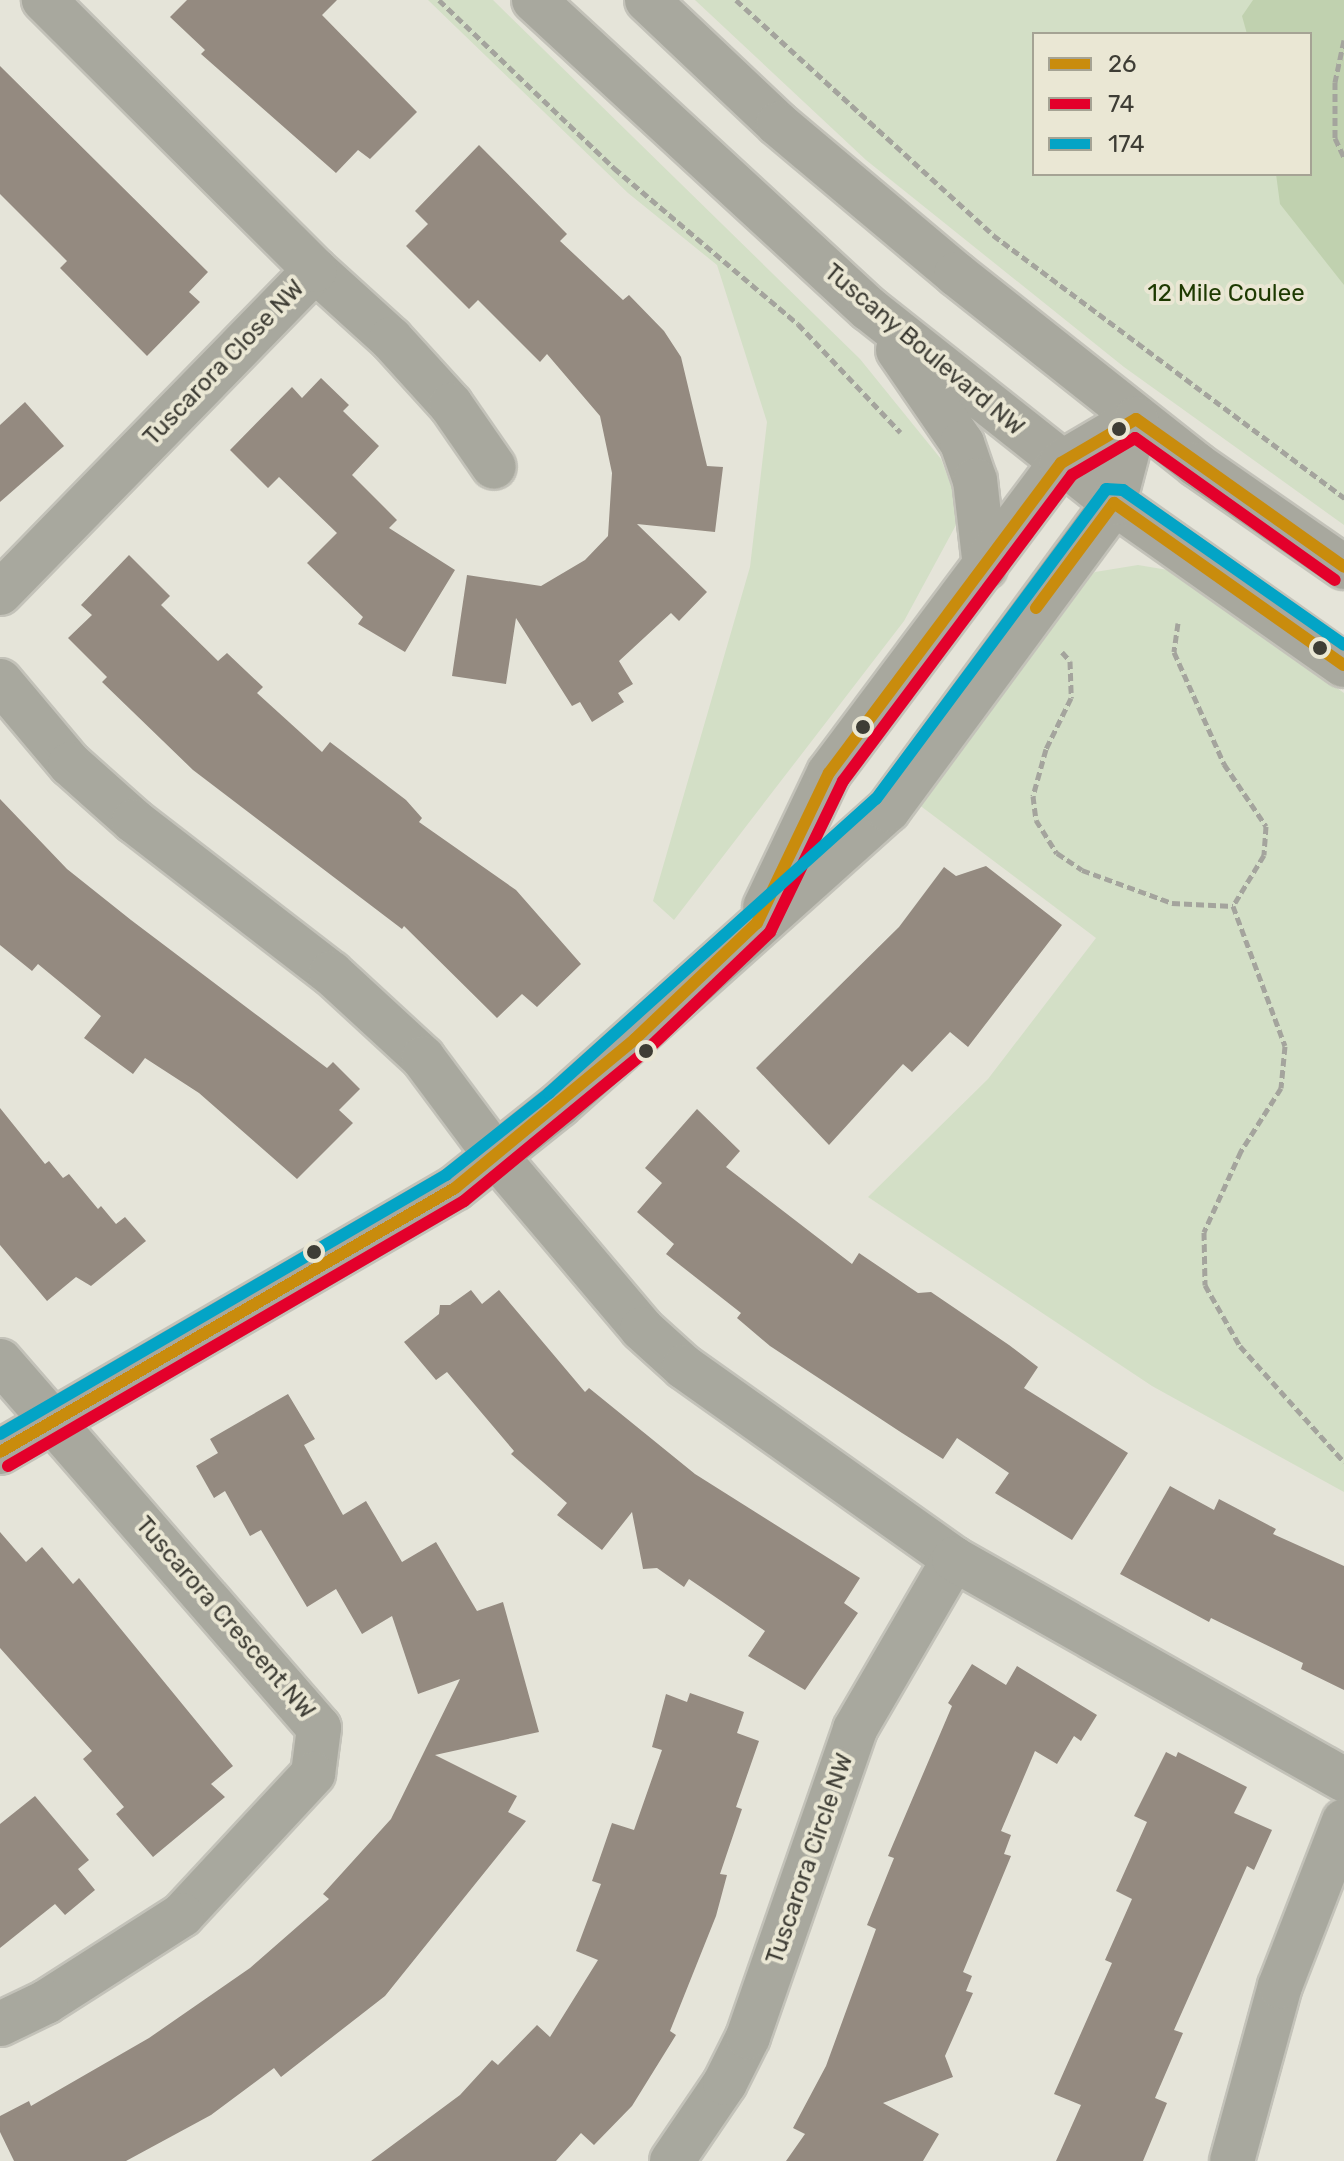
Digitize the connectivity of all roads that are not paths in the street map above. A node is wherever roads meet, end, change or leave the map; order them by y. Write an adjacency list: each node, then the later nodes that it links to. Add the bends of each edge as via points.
1 (44, 0): 4 (street, Tuscarora Close NW)
2 (534, 0): 5 (street, Tuscany Boulevard NW)
3 (647, 0): 6 (street, via 778,124)
4 (315, 270): 8 (street, via 451,405); 12 (street, Tuscarora Close NW)
5 (869, 309): 7 (street, Tuscany Boulevard NW); 10 (street, via 962,443 975,480)
6 (1136, 419): 7 (street); 9 (street); 11 (street)
7 (1061, 463): 9 (street, Tuscany Boulevard NW); 10 (street)
8 (494, 467)
9 (1114, 503): 13 (street, Tuscany Boulevard NW); 15 (street, via 888,810)
10 (985, 567): 15 (street, via 829,773)
11 (1344, 567)
12 (0, 593)
13 (1344, 665)
14 (0, 681): 16 (street, via 70,764 134,821 382,1017 439,1077)
15 (757, 923): 16 (street, via 635,1039)
16 (496, 1156): 18 (street, via 395,1225); 20 (street, via 599,1283 684,1367)
17 (0, 1361): 18 (street, Tuscarora Crescent NW)
18 (55, 1420): 19 (street); 23 (street, Tuscarora Crescent NW, via 319,1728 313,1774 182,1915 46,2002)
19 (0, 1452)
20 (954, 1559): 21 (street); 24 (street, Tuscarora Circle NW, via 855,1729 748,2037 725,2083)
21 (1344, 1780)
22 (1344, 1821): 25 (street, via 1280,1986)
23 (0, 2024)
24 (672, 2161)
25 (1232, 2161)

